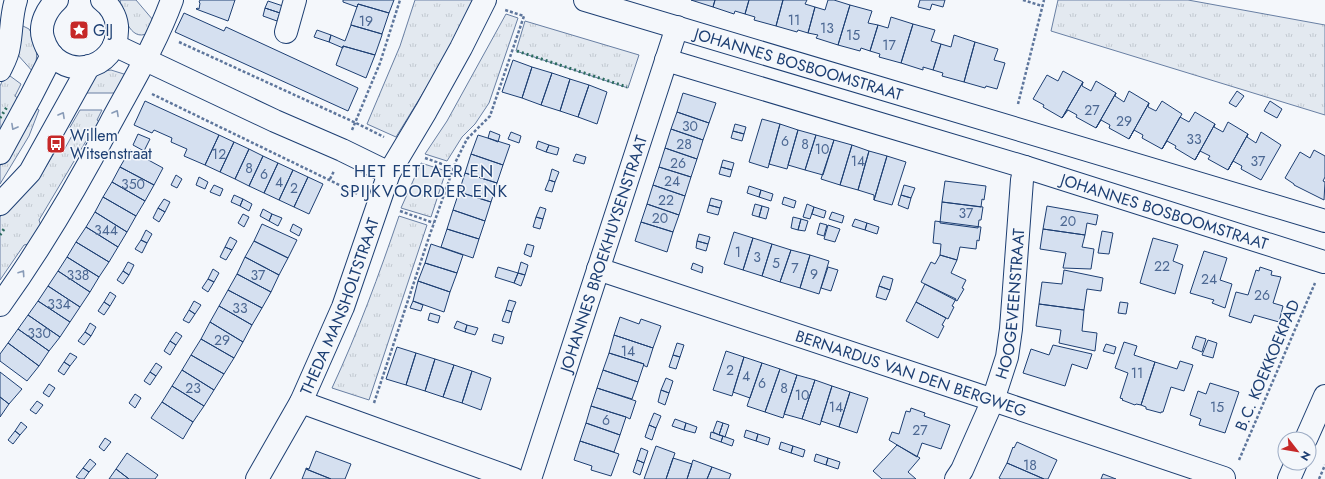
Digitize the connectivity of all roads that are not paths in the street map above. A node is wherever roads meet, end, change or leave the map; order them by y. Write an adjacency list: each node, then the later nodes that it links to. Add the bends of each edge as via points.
1 (16, 0): 7 (street); 15 (street, via 11,18 7,56)
2 (172, 0): 12 (street)
3 (296, 0): 9 (street)
4 (585, 0): 8 (street, JOHANNES BOSBOOMSTRAAT)
5 (105, 1): 10 (street, via 117,23)
6 (484, 2): 19 (street, THEDA MANSHOLTSTRAAT, via 461,48)
7 (51, 7): 11 (street, via 42,25 46,46)
8 (677, 28): 13 (street, JOHANNES BROEKHUYSENSTRAAT); 16 (street, JOHANNES BOSBOOMSTRAAT)
9 (286, 32)
10 (114, 45): 12 (street); 14 (street, via 100,62)
11 (52, 55): 14 (street, via 61,63); 17 (street, one-way to 17)
12 (146, 60): 19 (street); 25 (street, one-way to 12, via 66,204)
13 (666, 60): 18 (street, JOHANNES BOSBOOMSTRAAT); 24 (street, JOHANNES BROEKHUYSENSTRAAT)
14 (81, 67): 20 (street, via 46,112 35,140); 21 (street, one-way to 14, via 30,172)
15 (0, 70)
16 (1012, 128): 18 (street); 22 (street, JOHANNES BOSBOOMSTRAAT)
17 (0, 153)
18 (1015, 164): 23 (street, JOHANNES BOSBOOMSTRAAT); 27 (street, HOOGEVEENSTRAAT, via 1022,180 1011,329 1007,357)
19 (389, 173): 28 (street, THEDA MANSHOLTSTRAAT, via 343,307)
20 (0, 199)
21 (0, 204)
22 (1325, 221)
23 (1324, 262)
24 (598, 269): 27 (street, BERNARDUS VAN DEN BERGWEG); 33 (street, JOHANNES BROEKHUYSENSTRAAT)
25 (0, 306)
26 (1325, 396): 29 (street)
27 (993, 400): 30 (street, BERNARDUS VAN DEN BERGWEG); 34 (street, HOOGEVEENSTRAAT)
28 (301, 402): 31 (street, THEDA MANSHOLTSTRAAT); 32 (street)
29 (1310, 431)
30 (1224, 478)
31 (257, 479)
32 (514, 479)
33 (530, 479)
34 (956, 479)

